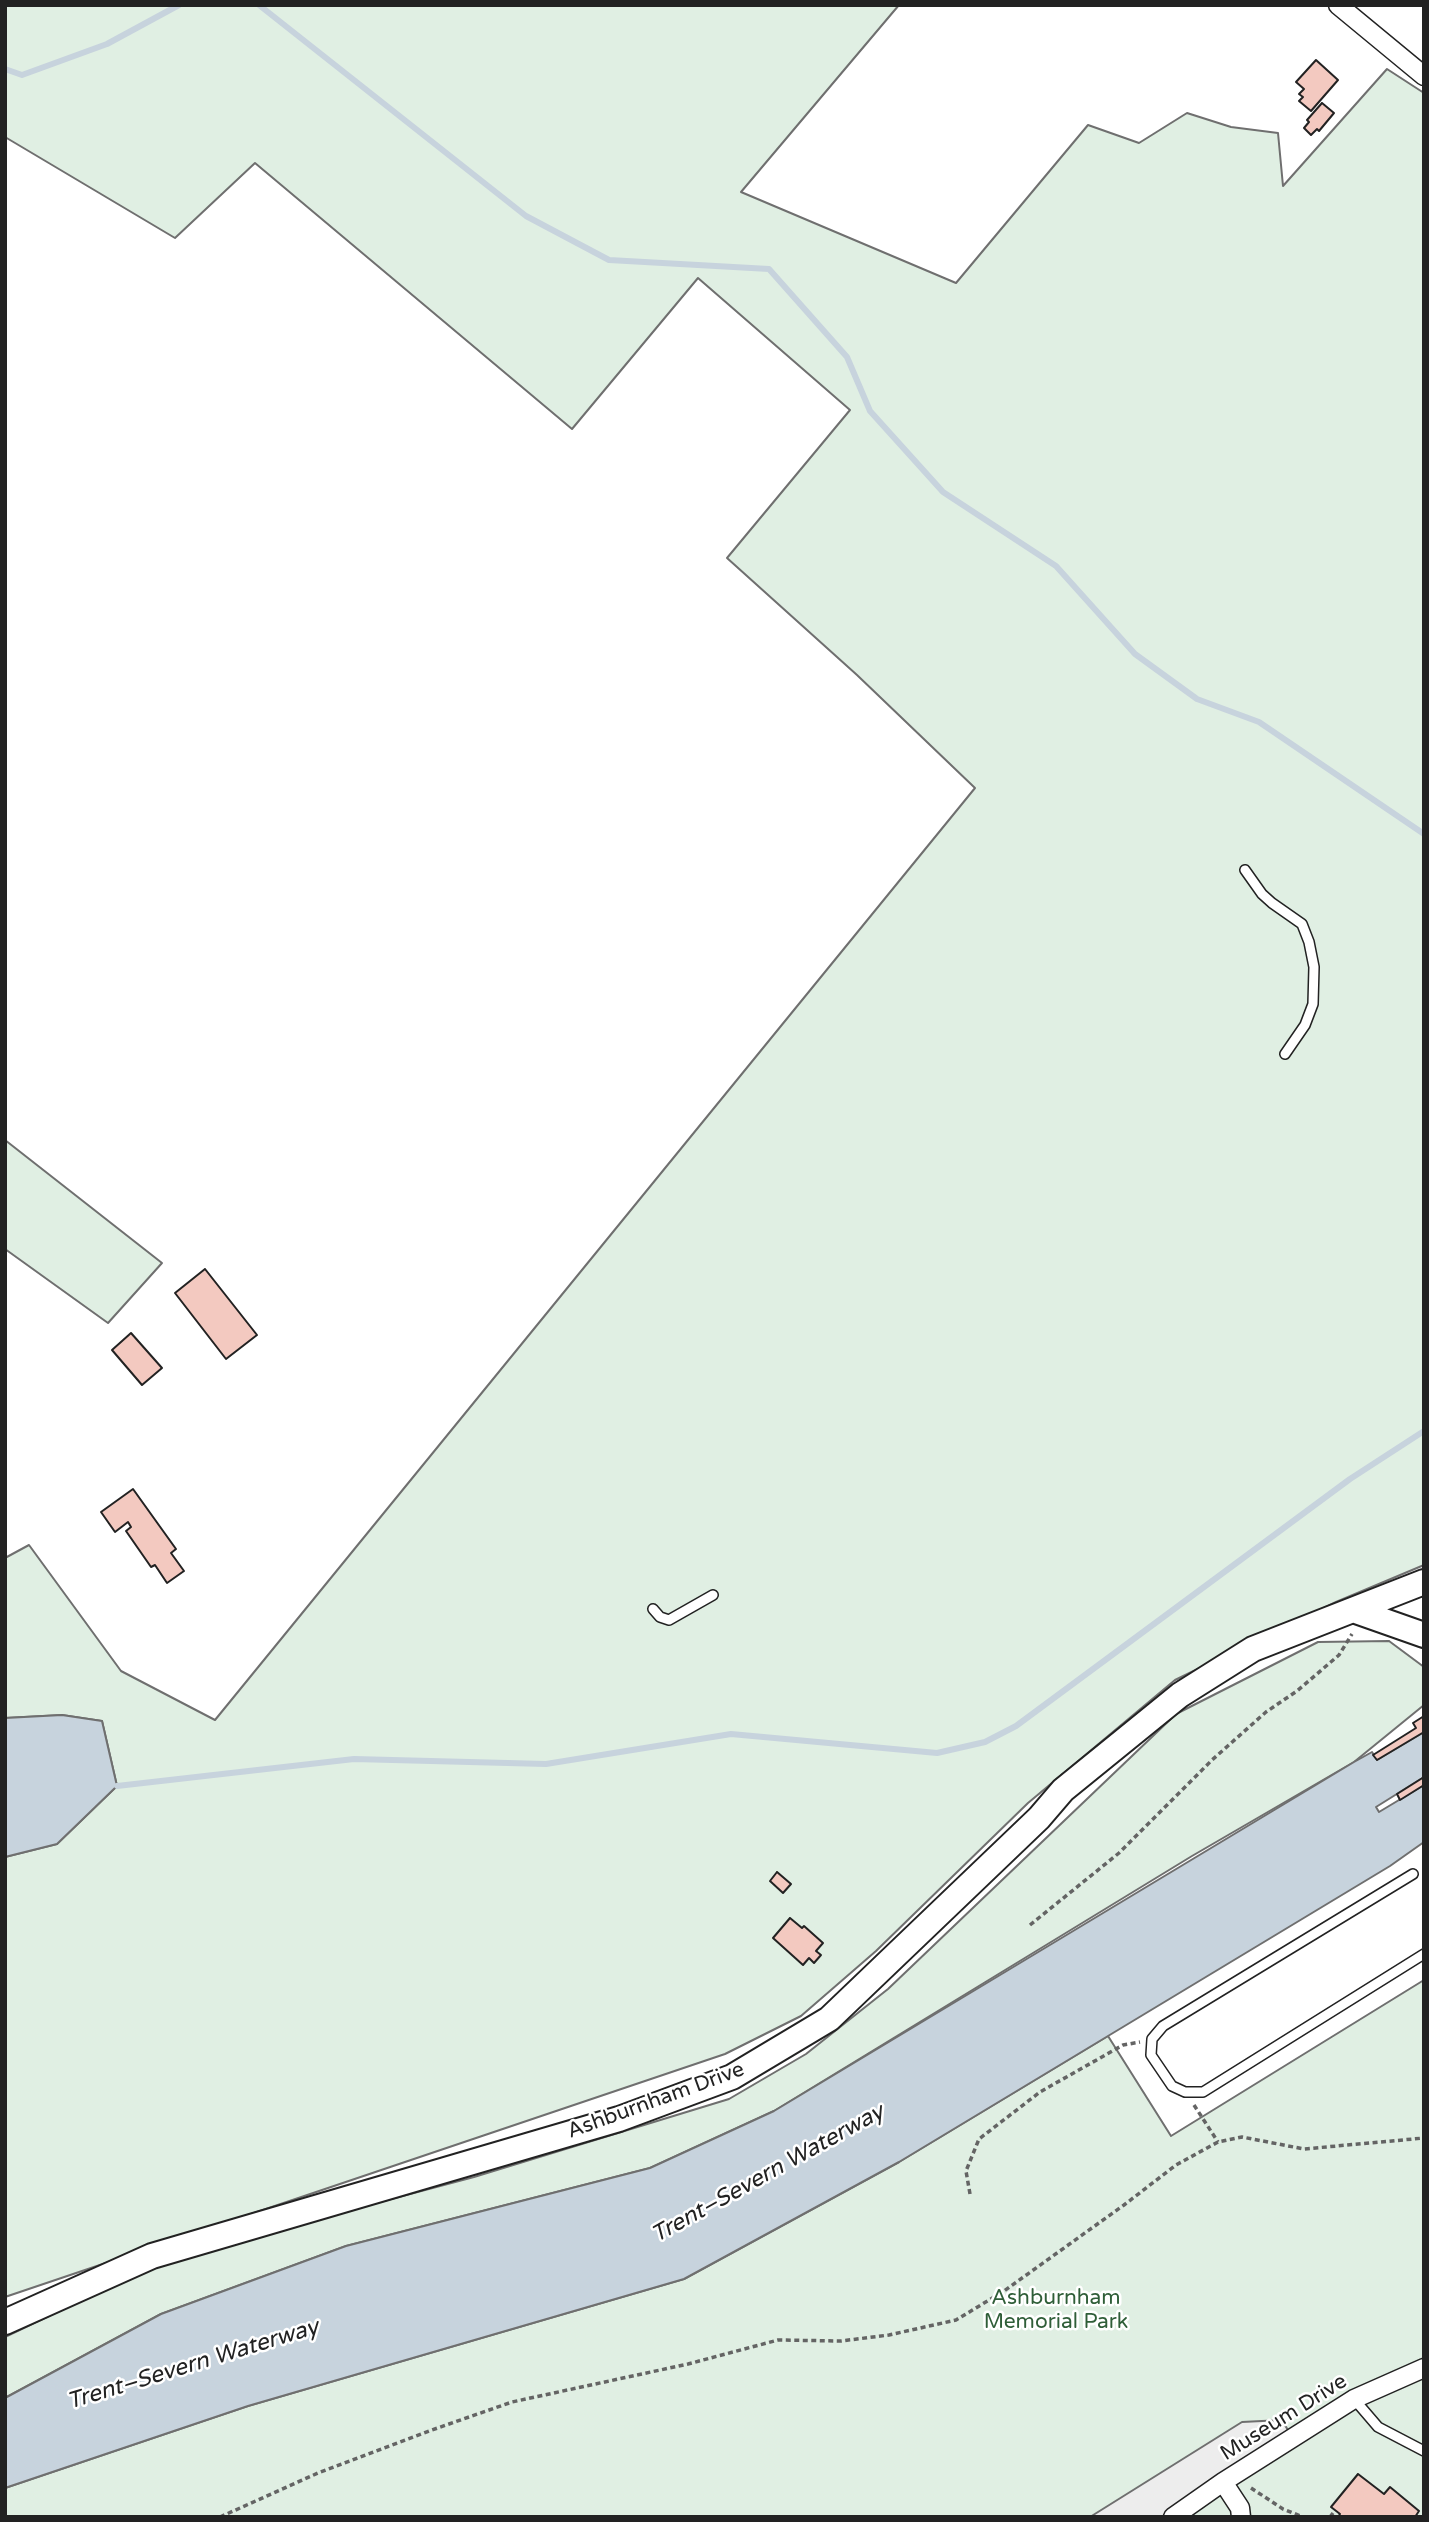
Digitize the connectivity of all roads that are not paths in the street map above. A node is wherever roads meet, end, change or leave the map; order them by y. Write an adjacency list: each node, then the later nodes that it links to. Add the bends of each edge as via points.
1 (1338, 5): 2 (street)
2 (1424, 76)
3 (1245, 870): 4 (lane, via 1262,894 1303,924 1309,942 1313,1004 1306,1026)
4 (1285, 1054)
5 (1424, 1583): 8 (street, Ashburnham Drive)
6 (713, 1595): 7 (lane, via 668,1620)
7 (653, 1609)
8 (1358, 1612): 9 (street); 12 (street, Ashburnham Drive, via 1253,1649 1181,1695 1063,1790 829,2019 732,2077 619,2119 152,2256)
9 (1424, 1635)
10 (1413, 1874): 11 (lane, via 1163,2026 1152,2039 1152,2055 1172,2086 1203,2092)
11 (1424, 1954)
12 (5, 2322)
13 (1424, 2368): 14 (street, Museum Drive)
14 (1354, 2399): 15 (lane, via 1378,2427); 16 (street, Museum Drive)
15 (1424, 2451)
16 (1231, 2477): 17 (street, Museum Drive); 18 (street)
17 (1173, 2517)
18 (1241, 2517)

